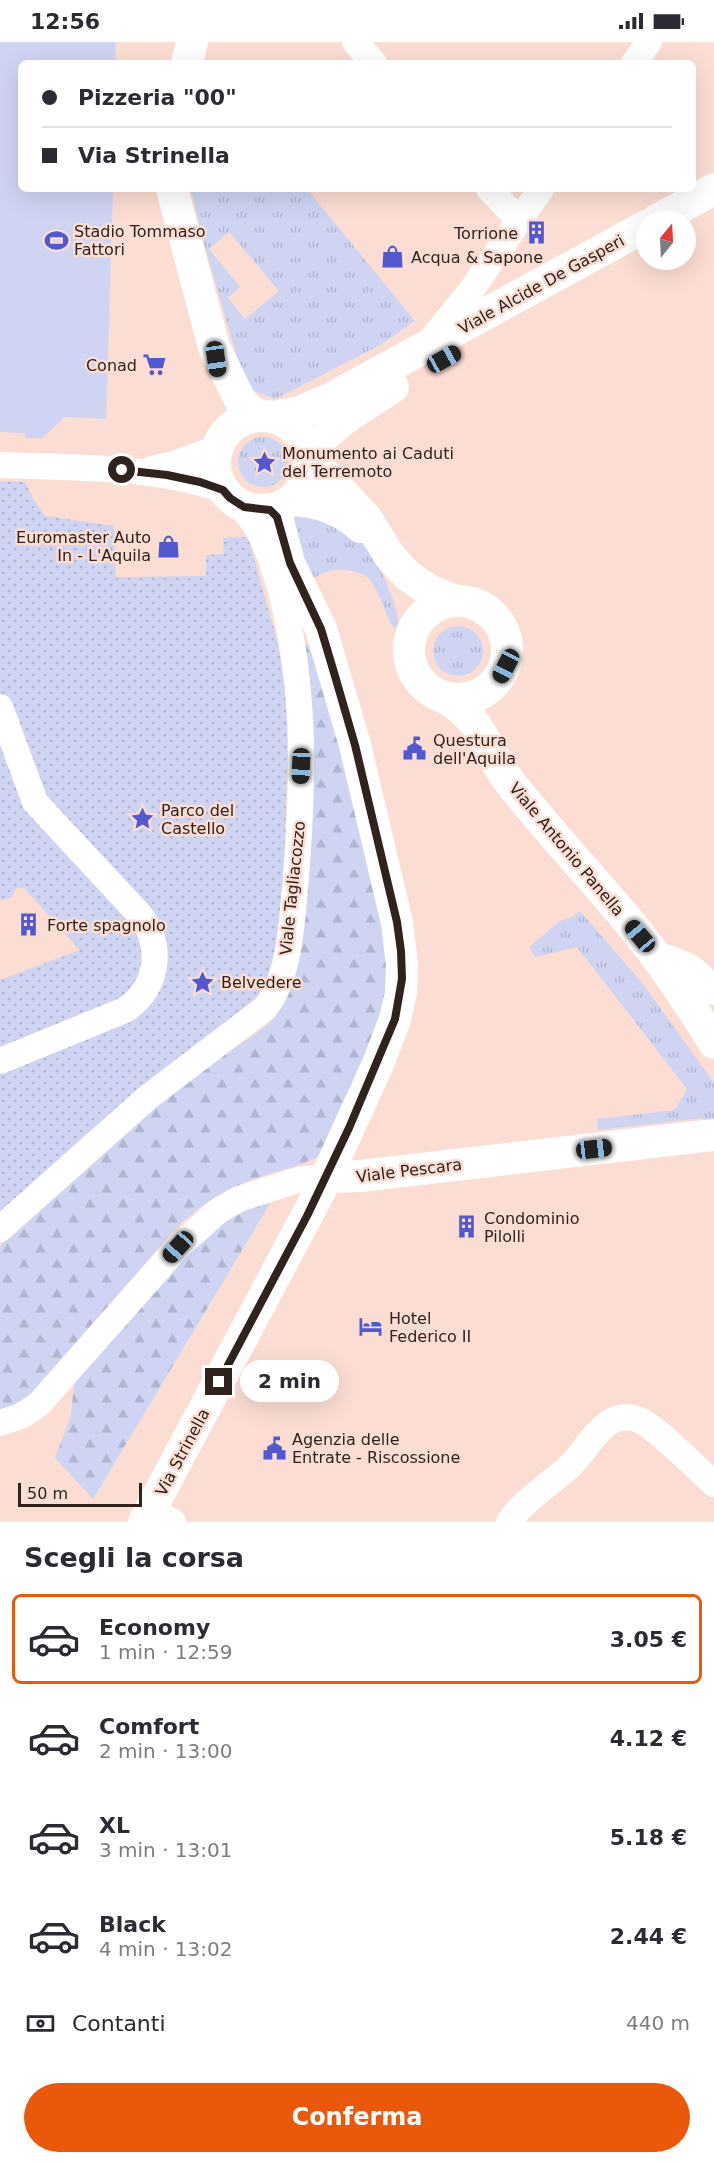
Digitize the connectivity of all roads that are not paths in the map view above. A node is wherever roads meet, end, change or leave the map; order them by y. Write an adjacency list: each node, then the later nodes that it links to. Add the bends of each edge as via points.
1 (192, 42): 4 (main road)
2 (355, 42): 5 (street)
3 (649, 42): 6 (street)
4 (189, 60)
5 (371, 60)
6 (636, 60)
7 (714, 189): 11 (main road)
8 (173, 192): 17 (main road)
9 (492, 192): 13 (street)
10 (539, 192): 13 (street)
11 (675, 210)
12 (714, 213): 14 (main road)
13 (520, 221): 18 (street)
14 (696, 223)
15 (636, 231): 18 (main road, Viale Alcide De Gasperi)
16 (636, 254): 21 (main road, Viale Alcide De Gasperi, via 395,386 341,421)
17 (214, 347): 19 (main road, via 240,400 249,410); 20 (main road, via 222,403)
18 (424, 348): 19 (main road, Viale Alcide De Gasperi, via 316,406)
19 (267, 417): 20 (main road, via 247,418 235,424); 21 (main road, via 298,432)
20 (219, 444): 23 (street, via 174,464); 24 (main road, via 215,470)
21 (308, 455): 25 (main road, via 304,483); 26 (main road, via 366,518 407,576)
22 (0, 465): 23 (street)
23 (140, 471): 24 (street, via 192,480)
24 (231, 497): 25 (main road, via 250,509); 38 (street, Viale Tagliacozzo, via 256,525 267,546 289,625 299,694 298,848 290,931 279,984 265,1008 154,1092)
25 (280, 505): 27 (main road, via 308,502 340,512 365,531 399,588); 37 (main road, Via Strinella, via 277,517 290,563 325,640 355,745 401,951 401,993 395,1019)
26 (453, 600): 27 (main road, via 426,612); 28 (main road, via 482,606 502,627 508,653)
27 (410, 637): 29 (main road, via 408,652 418,680)
28 (499, 678): 29 (main road, via 474,697); 31 (main road, Viale Antonio Panella, via 492,733)
29 (443, 697): 31 (main road, Viale Antonio Panella, via 473,720)
30 (0, 707): 35 (street, via 35,802 145,921 155,955 149,984 131,1006)
31 (503, 773): 32 (main road, Viale Antonio Panella)
32 (654, 954): 33 (street, via 691,966); 34 (main road, Viale Antonio Panella)
33 (714, 992)
34 (714, 1043)
35 (0, 1060)
36 (708, 1134): 37 (main road, Viale Pescara)
37 (326, 1177): 39 (street, Viale Pescara, via 298,1180 239,1199 218,1211 178,1247 38,1405); 41 (main road, Via Strinella)
38 (0, 1229)
39 (0, 1423)
40 (714, 1484): 42 (street, via 650,1426 622,1417 601,1429 573,1463)
41 (156, 1518)
42 (503, 1520)

